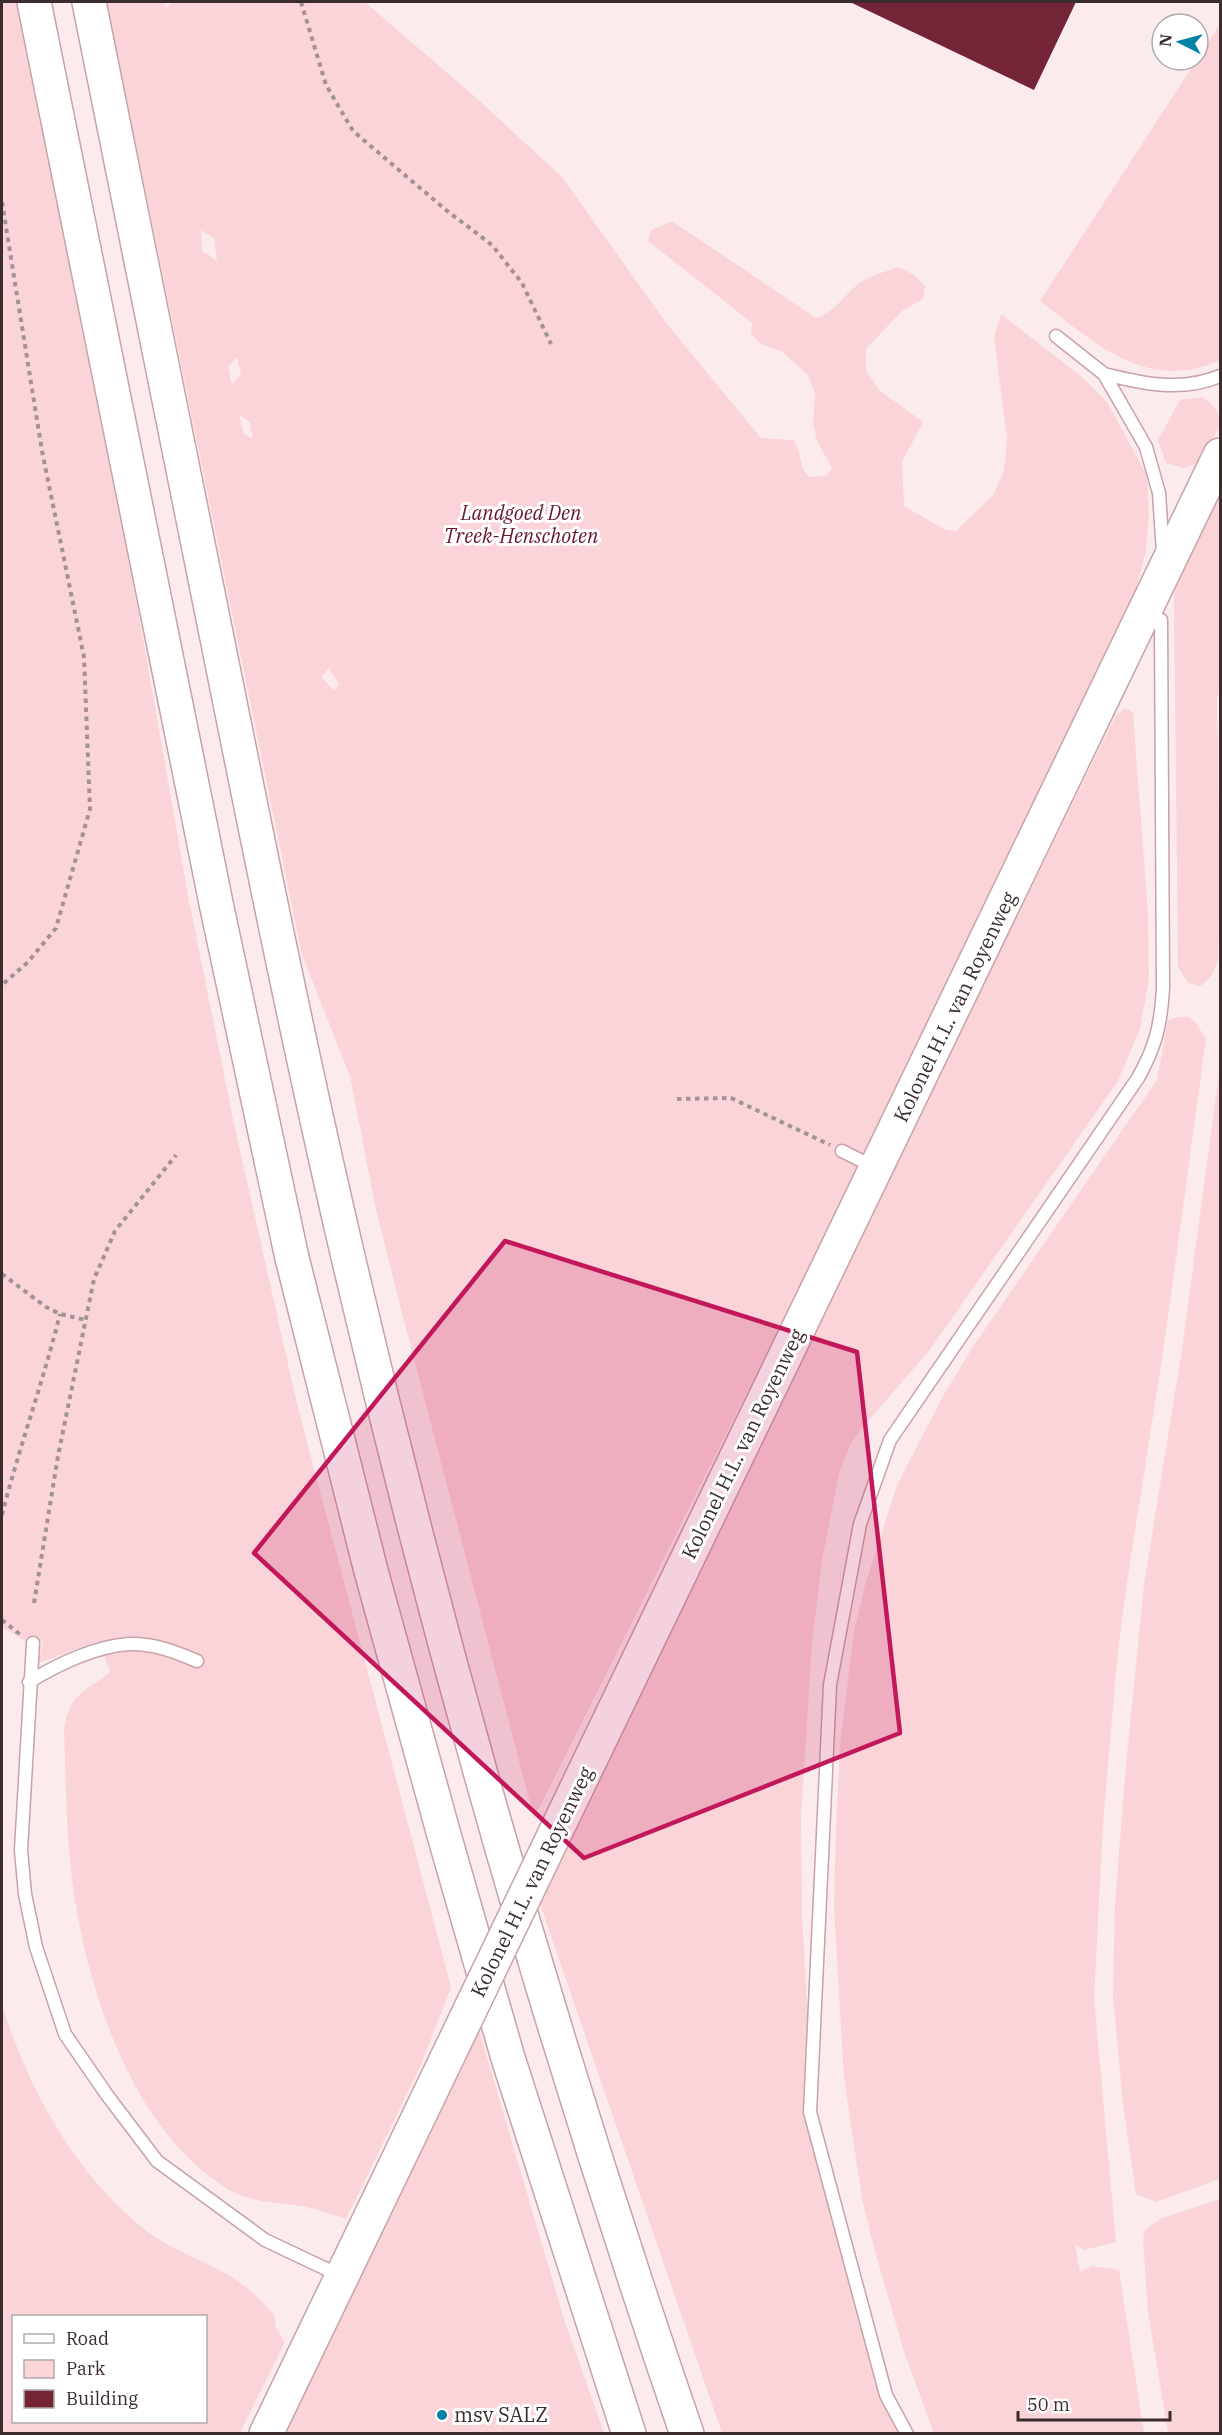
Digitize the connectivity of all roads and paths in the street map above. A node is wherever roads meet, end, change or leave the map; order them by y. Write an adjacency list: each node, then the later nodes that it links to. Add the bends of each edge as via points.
1 (34, 2): 28 (main road, via 217,908 292,1258 371,1571 447,1846 508,2058)
2 (89, 2): 29 (main road, via 273,915 360,1306 487,1798 549,2010)
3 (301, 2): 6 (path, via 326,85 353,131 492,245 522,283)
4 (2, 202): 12 (path, via 42,451 84,657 90,809 56,928 28,962)
5 (1056, 336): 7 (lane)
6 (550, 344)
7 (1104, 374): 8 (lane, via 1175,386); 10 (lane, via 1135,424 1154,469)
8 (1221, 376)
9 (1221, 455): 10 (main road, Kolonel H.L. van Royenweg)
10 (1164, 571): 11 (main road, Kolonel H.L. van Royenweg)
11 (1145, 612): 16 (main road, Kolonel H.L. van Royenweg); 30 (lane, via 1161,620 1162,988 1157,1041 1138,1078 890,1440 860,1524 830,1685 810,2112 885,2395)
12 (2, 985)
13 (677, 1099): 14 (path, via 731,1098)
14 (842, 1151): 16 (lane)
15 (176, 1155): 19 (path, via 115,1231 94,1279)
16 (877, 1168): 26 (main road, Kolonel H.L. van Royenweg, bridge)
17 (2, 1274): 18 (path)
18 (60, 1314): 19 (path); 20 (path)
19 (86, 1320): 21 (path)
20 (2, 1515)
21 (34, 1603)
22 (2, 1620): 23 (path)
23 (33, 1643): 25 (lane)
24 (197, 1660): 25 (lane, via 173,1650 129,1644 69,1660)
25 (29, 1682): 26 (lane, via 21,1850 25,1894 36,1947 65,2034 157,2161 265,2240)
26 (342, 2277): 27 (main road, Kolonel H.L. van Royenweg)
27 (266, 2433)
28 (629, 2433)
29 (687, 2433)
30 (907, 2433)

